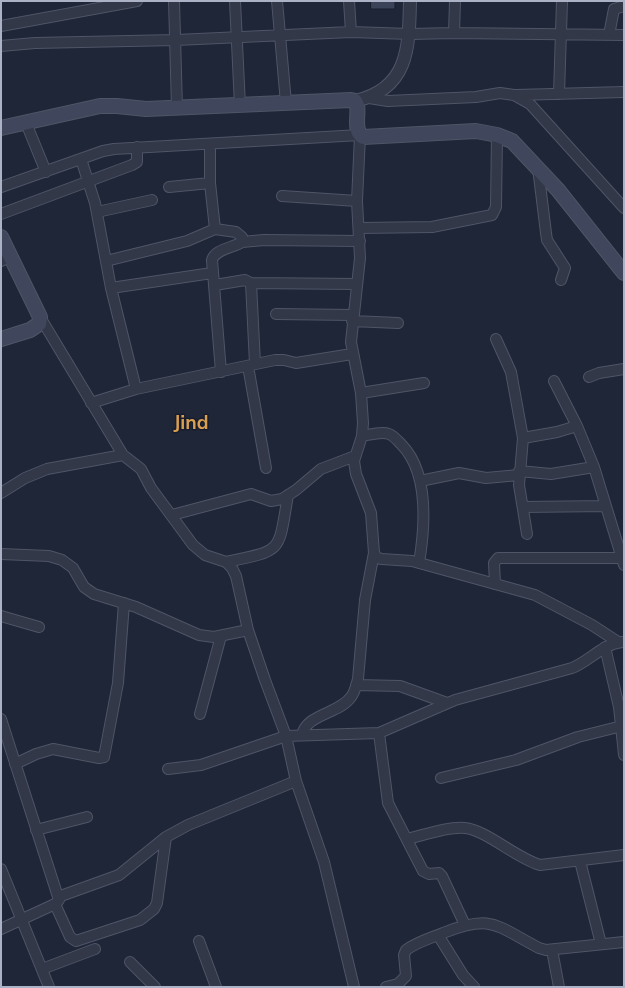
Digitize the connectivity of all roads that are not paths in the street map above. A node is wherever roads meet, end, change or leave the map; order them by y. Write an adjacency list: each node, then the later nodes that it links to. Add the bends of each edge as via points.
1 (137, 1): 10 (street)
2 (174, 1): 19 (street)
3 (235, 1): 18 (street)
4 (277, 1): 15 (street)
5 (350, 1): 11 (street)
6 (410, 1): 13 (street)
7 (455, 1): 12 (street)
8 (562, 1): 14 (street)
9 (624, 6): 16 (street, via 614,9)
10 (1, 26)
11 (351, 32): 13 (street); 15 (street)
12 (454, 33): 13 (street); 14 (street)
13 (410, 34): 24 (street, via 404,63 398,74 382,91)
14 (562, 34): 16 (street); 23 (street)
15 (280, 35): 18 (street); 25 (street)
16 (609, 35): 17 (street)
17 (624, 36)
18 (237, 38): 19 (street); 26 (street)
19 (176, 40): 20 (street); 27 (street)
20 (1, 46)
21 (624, 92): 23 (street)
22 (514, 94): 23 (street); 24 (street, via 388,101); 44 (street, via 530,104)
23 (559, 94)
24 (362, 100): 25 (main road); 30 (main road, via 358,108)
25 (286, 103): 26 (main road)
26 (240, 106): 27 (main road)
27 (178, 108): 28 (main road, via 146,110 100,106)
28 (26, 123): 29 (main road); 36 (street)
29 (1, 128)
30 (360, 135): 31 (main road, via 378,138 476,131); 32 (street); 43 (street)
31 (497, 135): 35 (main road, via 512,141); 47 (street, via 496,207 492,215 432,227)
32 (210, 144): 33 (street); 38 (street)
33 (137, 147): 34 (street, via 103,151); 37 (street, via 137,162)
34 (81, 159): 36 (street); 37 (street)
35 (538, 168): 55 (main road); 56 (street, via 546,233 565,268)
36 (46, 172): 39 (street)
37 (88, 180): 45 (street); 46 (street)
38 (210, 183): 40 (street); 48 (street)
39 (1, 187)
40 (169, 187)
41 (282, 196): 43 (street)
42 (152, 200): 45 (street)
43 (357, 201): 47 (street)
44 (624, 208)
45 (97, 212): 53 (street)
46 (1, 214)
47 (359, 228): 50 (street)
48 (215, 230): 51 (street, via 236,232 240,234); 53 (street, via 187,241)
49 (1, 237): 52 (main road)
50 (360, 241): 51 (street); 58 (street)
51 (242, 242): 54 (street, via 213,256)
52 (6, 259): 62 (main road)
53 (106, 261): 60 (street)
54 (212, 273): 59 (street); 60 (street)
55 (624, 273)
56 (561, 280)
57 (251, 283): 58 (street); 59 (street, via 245,280); 68 (street)
58 (357, 284): 63 (street)
59 (215, 285): 70 (street)
60 (111, 288): 74 (street)
61 (276, 314): 63 (street)
62 (40, 317): 65 (main road, via 39,324 30,330); 76 (street)
63 (352, 318): 64 (street); 67 (street)
64 (398, 323)
65 (1, 339)
66 (496, 339): 79 (street, via 511,372)
67 (352, 354): 68 (street, via 296,363 281,359); 75 (street)
68 (251, 365): 70 (street); 83 (street)
69 (624, 369): 71 (street)
70 (222, 372): 74 (street)
71 (589, 376)
72 (554, 381): 77 (street)
73 (424, 383): 75 (street)
74 (136, 389): 76 (street)
75 (361, 393): 78 (street)
76 (91, 403): 80 (street)
77 (577, 426): 79 (street); 82 (street)
78 (362, 436): 81 (street); 85 (street, via 381,433 393,436 408,452)
79 (523, 438): 84 (street)
80 (123, 455): 86 (street, via 47,469 25,478); 90 (street, via 141,469 155,494)
81 (355, 456): 87 (street, via 321,469); 92 (street, via 356,474 371,512)
82 (594, 467): 84 (street, via 551,474); 88 (street)
83 (266, 468)
84 (519, 473): 85 (street, via 486,478 459,473); 89 (street)
85 (420, 481): 96 (street, via 424,528)
86 (1, 493)
87 (288, 495): 90 (street, via 271,501 251,494); 94 (street, via 281,536 273,550)
88 (606, 506): 89 (street); 95 (street)
89 (523, 507): 91 (street)
90 (172, 515): 94 (street, via 198,551)
91 (527, 534)
92 (374, 553): 96 (street, via 377,558); 105 (street, via 365,600)
93 (1, 554): 98 (street, via 56,557 73,568 88,591)
94 (226, 562): 101 (street, via 236,576)
95 (623, 562): 97 (street, via 498,558 494,563)
96 (419, 563): 97 (street)
97 (494, 584): 103 (street, via 543,599)
98 (124, 603): 102 (street, via 199,635); 114 (street, via 118,683 104,757 53,749)
99 (1, 616): 100 (street)
100 (39, 627)
101 (248, 630): 102 (street); 111 (street)
102 (221, 636): 107 (street)
103 (621, 642): 104 (street)
104 (604, 647): 106 (street, via 590,659 572,668); 109 (street)
105 (356, 686): 106 (street, via 400,686); 112 (street, via 350,698 336,709 306,725)
106 (447, 703): 110 (street)
107 (200, 714)
108 (1, 719): 114 (street)
109 (622, 726): 113 (street); 116 (street, via 578,737 516,760)
110 (379, 733): 112 (street); 121 (street, via 388,802)
111 (286, 736): 112 (street); 115 (street, via 201,765); 117 (street)
112 (302, 736)
113 (624, 754)
114 (15, 764): 119 (street)
115 (168, 769)
116 (441, 778)
117 (296, 781): 120 (street, via 203,817); 140 (street, via 324,862)
118 (87, 817): 119 (street)
119 (36, 830): 125 (street)
120 (166, 837): 125 (street, via 119,875); 125 (street, via 157,903 154,909 140,920 76,941 70,937)
121 (407, 839): 123 (street, via 464,828 480,833 527,861 540,865); 127 (street, via 425,874 439,873 442,876)
122 (624, 855): 123 (street)
123 (580, 861): 132 (street)
124 (1, 869): 126 (street)
125 (57, 900): 126 (street)
126 (22, 920): 128 (street); 136 (street)
127 (464, 925): 129 (street); 134 (street, via 497,925 539,948)
128 (1, 929)
129 (438, 935): 141 (street, via 406,950 406,976 398,984); 142 (street)
130 (199, 941): 139 (street)
131 (624, 942): 132 (street)
132 (602, 944): 134 (street)
133 (95, 949): 136 (street)
134 (552, 950): 143 (street)
135 (130, 962): 138 (street)
136 (42, 969): 137 (street)
137 (49, 987)
138 (155, 987)
139 (216, 987)
140 (354, 987)
141 (386, 987)
142 (474, 987)
143 (559, 987)

